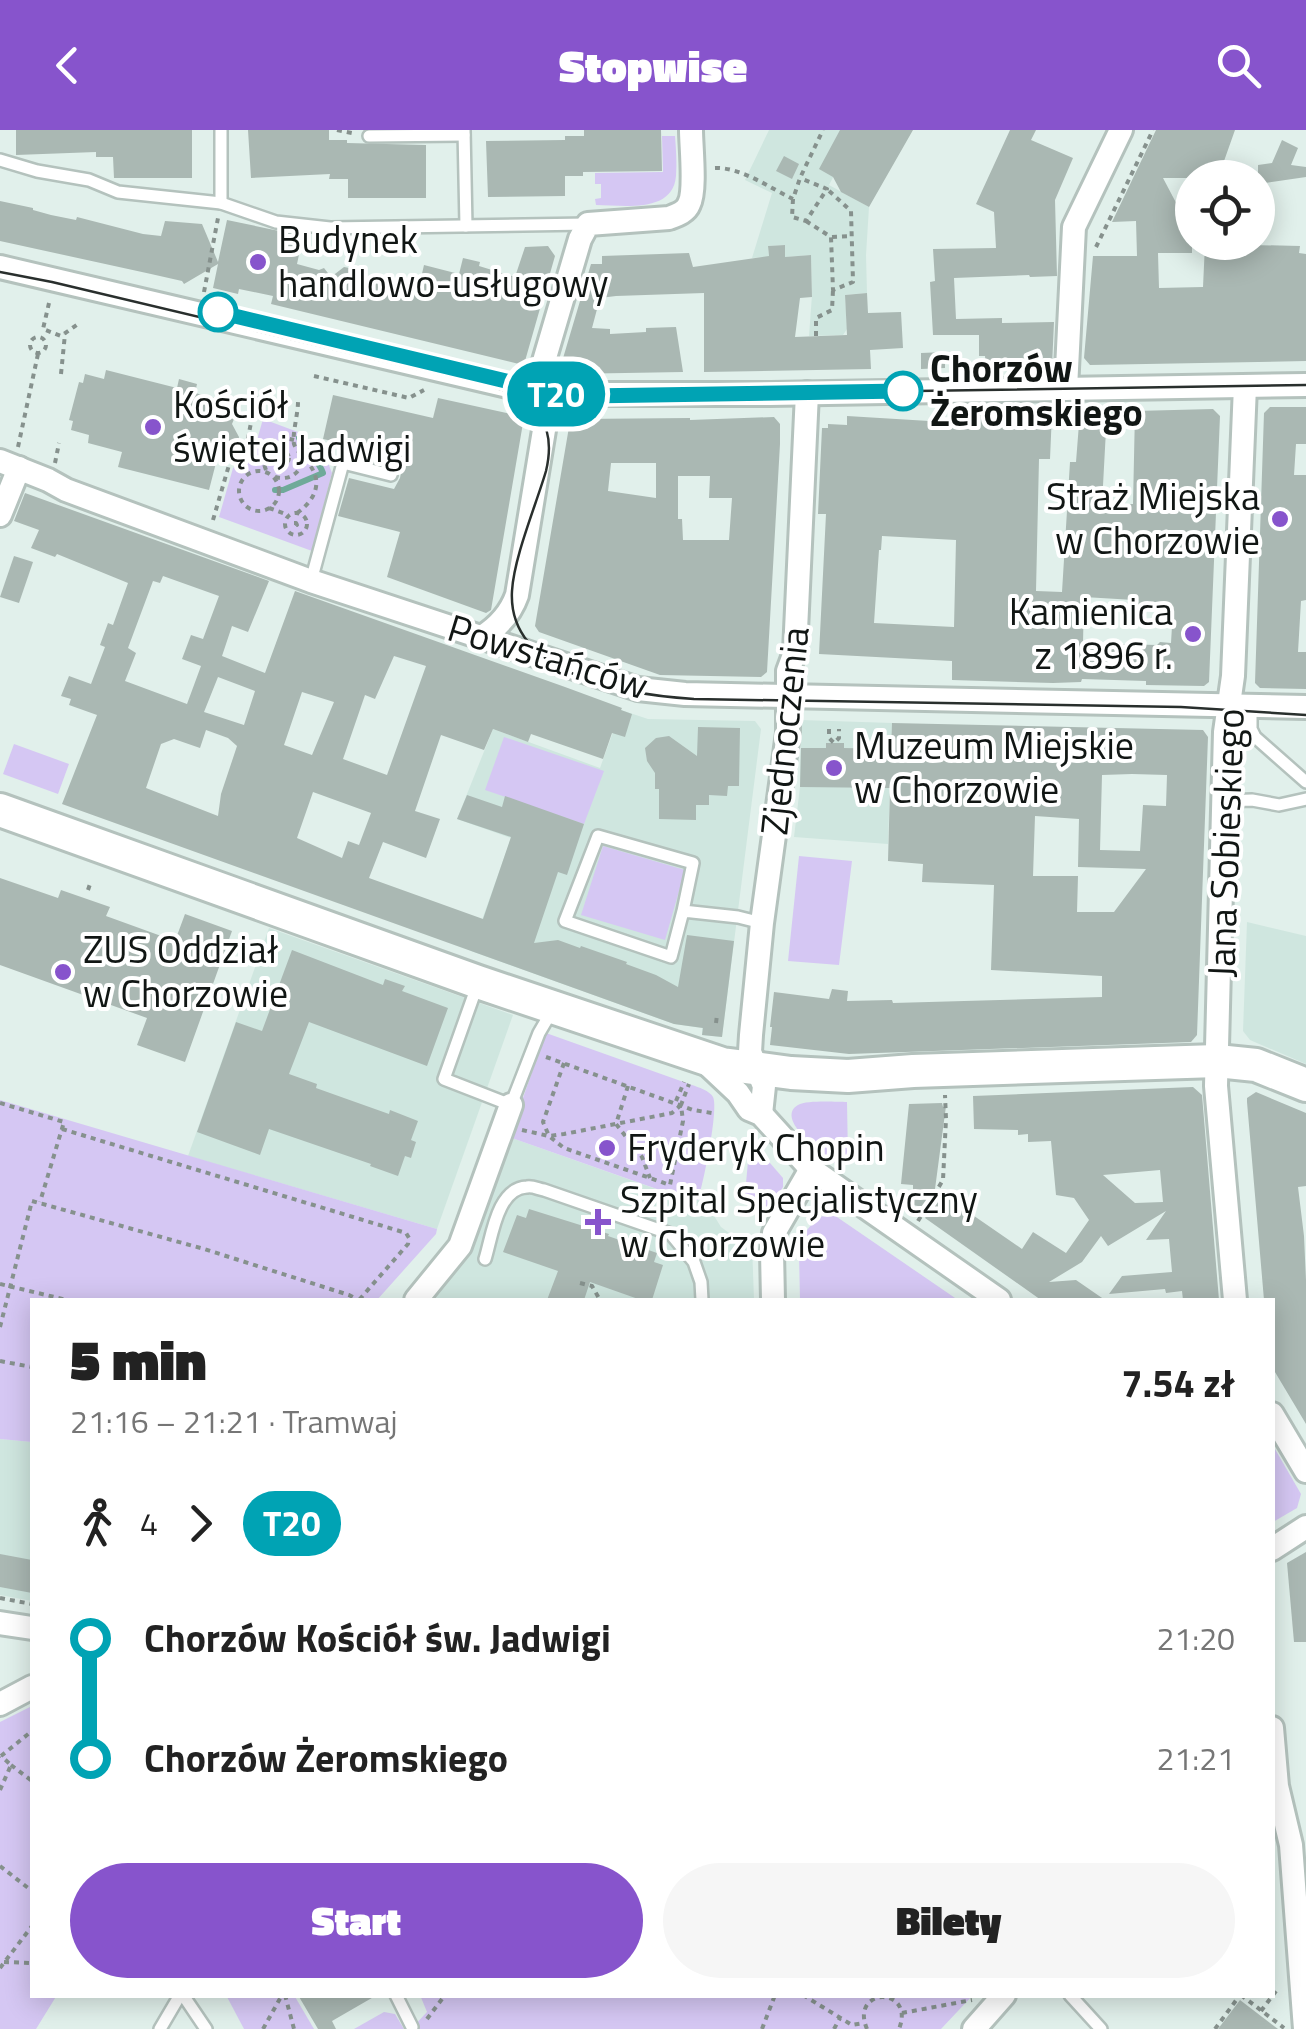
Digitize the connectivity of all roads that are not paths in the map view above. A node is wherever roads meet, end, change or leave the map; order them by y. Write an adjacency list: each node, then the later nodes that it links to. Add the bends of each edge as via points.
1 (221, 130): 7 (lane)
2 (691, 130): 8 (street, via 689,206 670,218)
3 (1121, 130): 13 (street, via 1074,227)
4 (464, 133): 5 (lane); 9 (lane)
5 (369, 136)
6 (0, 160): 7 (lane, via 118,192)
7 (221, 203): 9 (lane, via 276,222 330,228)
8 (588, 224): 9 (lane); 15 (street, via 539,378)
9 (466, 226)
10 (0, 267): 15 (street)
11 (1306, 385): 12 (street)
12 (1246, 386): 13 (street); 24 (street, Jana Sobieskiego)
13 (1066, 389): 14 (street)
14 (806, 393): 15 (street); 23 (street, Zjednoczenia)
15 (542, 394): 20 (street, via 545,424)
16 (12, 460): 18 (street); 19 (street, Powstańców, via 66,490)
17 (391, 475): 19 (lane, via 344,463)
18 (0, 515)
19 (311, 582): 21 (street, Powstańców)
20 (513, 607): 21 (street); 22 (street)
21 (482, 638): 22 (street, Powstańców)
22 (543, 657): 23 (street, Powstańców, via 654,692)
23 (789, 696): 24 (street, Powstańców); 31 (street, Zjednoczenia)
24 (1241, 706): 25 (street, Powstańców); 26 (lane, via 1255,737); 28 (street, Jana Sobieskiego, via 1225,732)
25 (1306, 707)
26 (1306, 782)
27 (1306, 799): 28 (lane)
28 (1223, 801): 34 (street, Jana Sobieskiego)
29 (0, 810): 32 (street)
30 (684, 912): 30 (lane, via 671,957 565,920 598,836 693,863); 31 (lane)
31 (762, 923): 35 (street, Zjednoczenia, via 750,1052)
32 (478, 982): 33 (street); 39 (lane, via 444,1079)
33 (554, 1006): 36 (street); 39 (lane)
34 (1217, 1061): 35 (street, via 848,1076); 37 (street, via 1259,1066); 46 (street, Jana Sobieskiego)
35 (755, 1068): 36 (street); 38 (street, Zjednoczenia, via 764,1086)
36 (691, 1074): 38 (street, via 738,1093)
37 (1306, 1085)
38 (761, 1114): 40 (street)
39 (508, 1115): 42 (street, via 460,1246)
40 (811, 1169): 44 (street, via 774,1233); 45 (street)
41 (485, 1260): 43 (lane, via 507,1196 527,1186 671,1234 694,1262)
42 (418, 1298)
43 (702, 1298)
44 (773, 1298)
45 (997, 1298)
46 (1236, 1298)
47 (1275, 1419): 48 (street)
48 (1306, 1471)
49 (1306, 1527): 50 (street)
50 (1275, 1547)
51 (0, 1622): 52 (street)
52 (30, 1628)
53 (30, 1689): 54 (street)
54 (0, 1704)
55 (1275, 1764): 56 (street)
56 (1287, 1810): 57 (street)
57 (1302, 1931): 68 (street)
58 (180, 1998): 64 (lane)
59 (184, 1998): 65 (lane)
60 (398, 1998): 63 (lane)
61 (1001, 1998): 66 (street)
62 (1073, 1998): 67 (lane)
63 (418, 2025)
64 (160, 2029)
65 (206, 2029)
66 (974, 2029)
67 (1101, 2029)
68 (1306, 2029)

